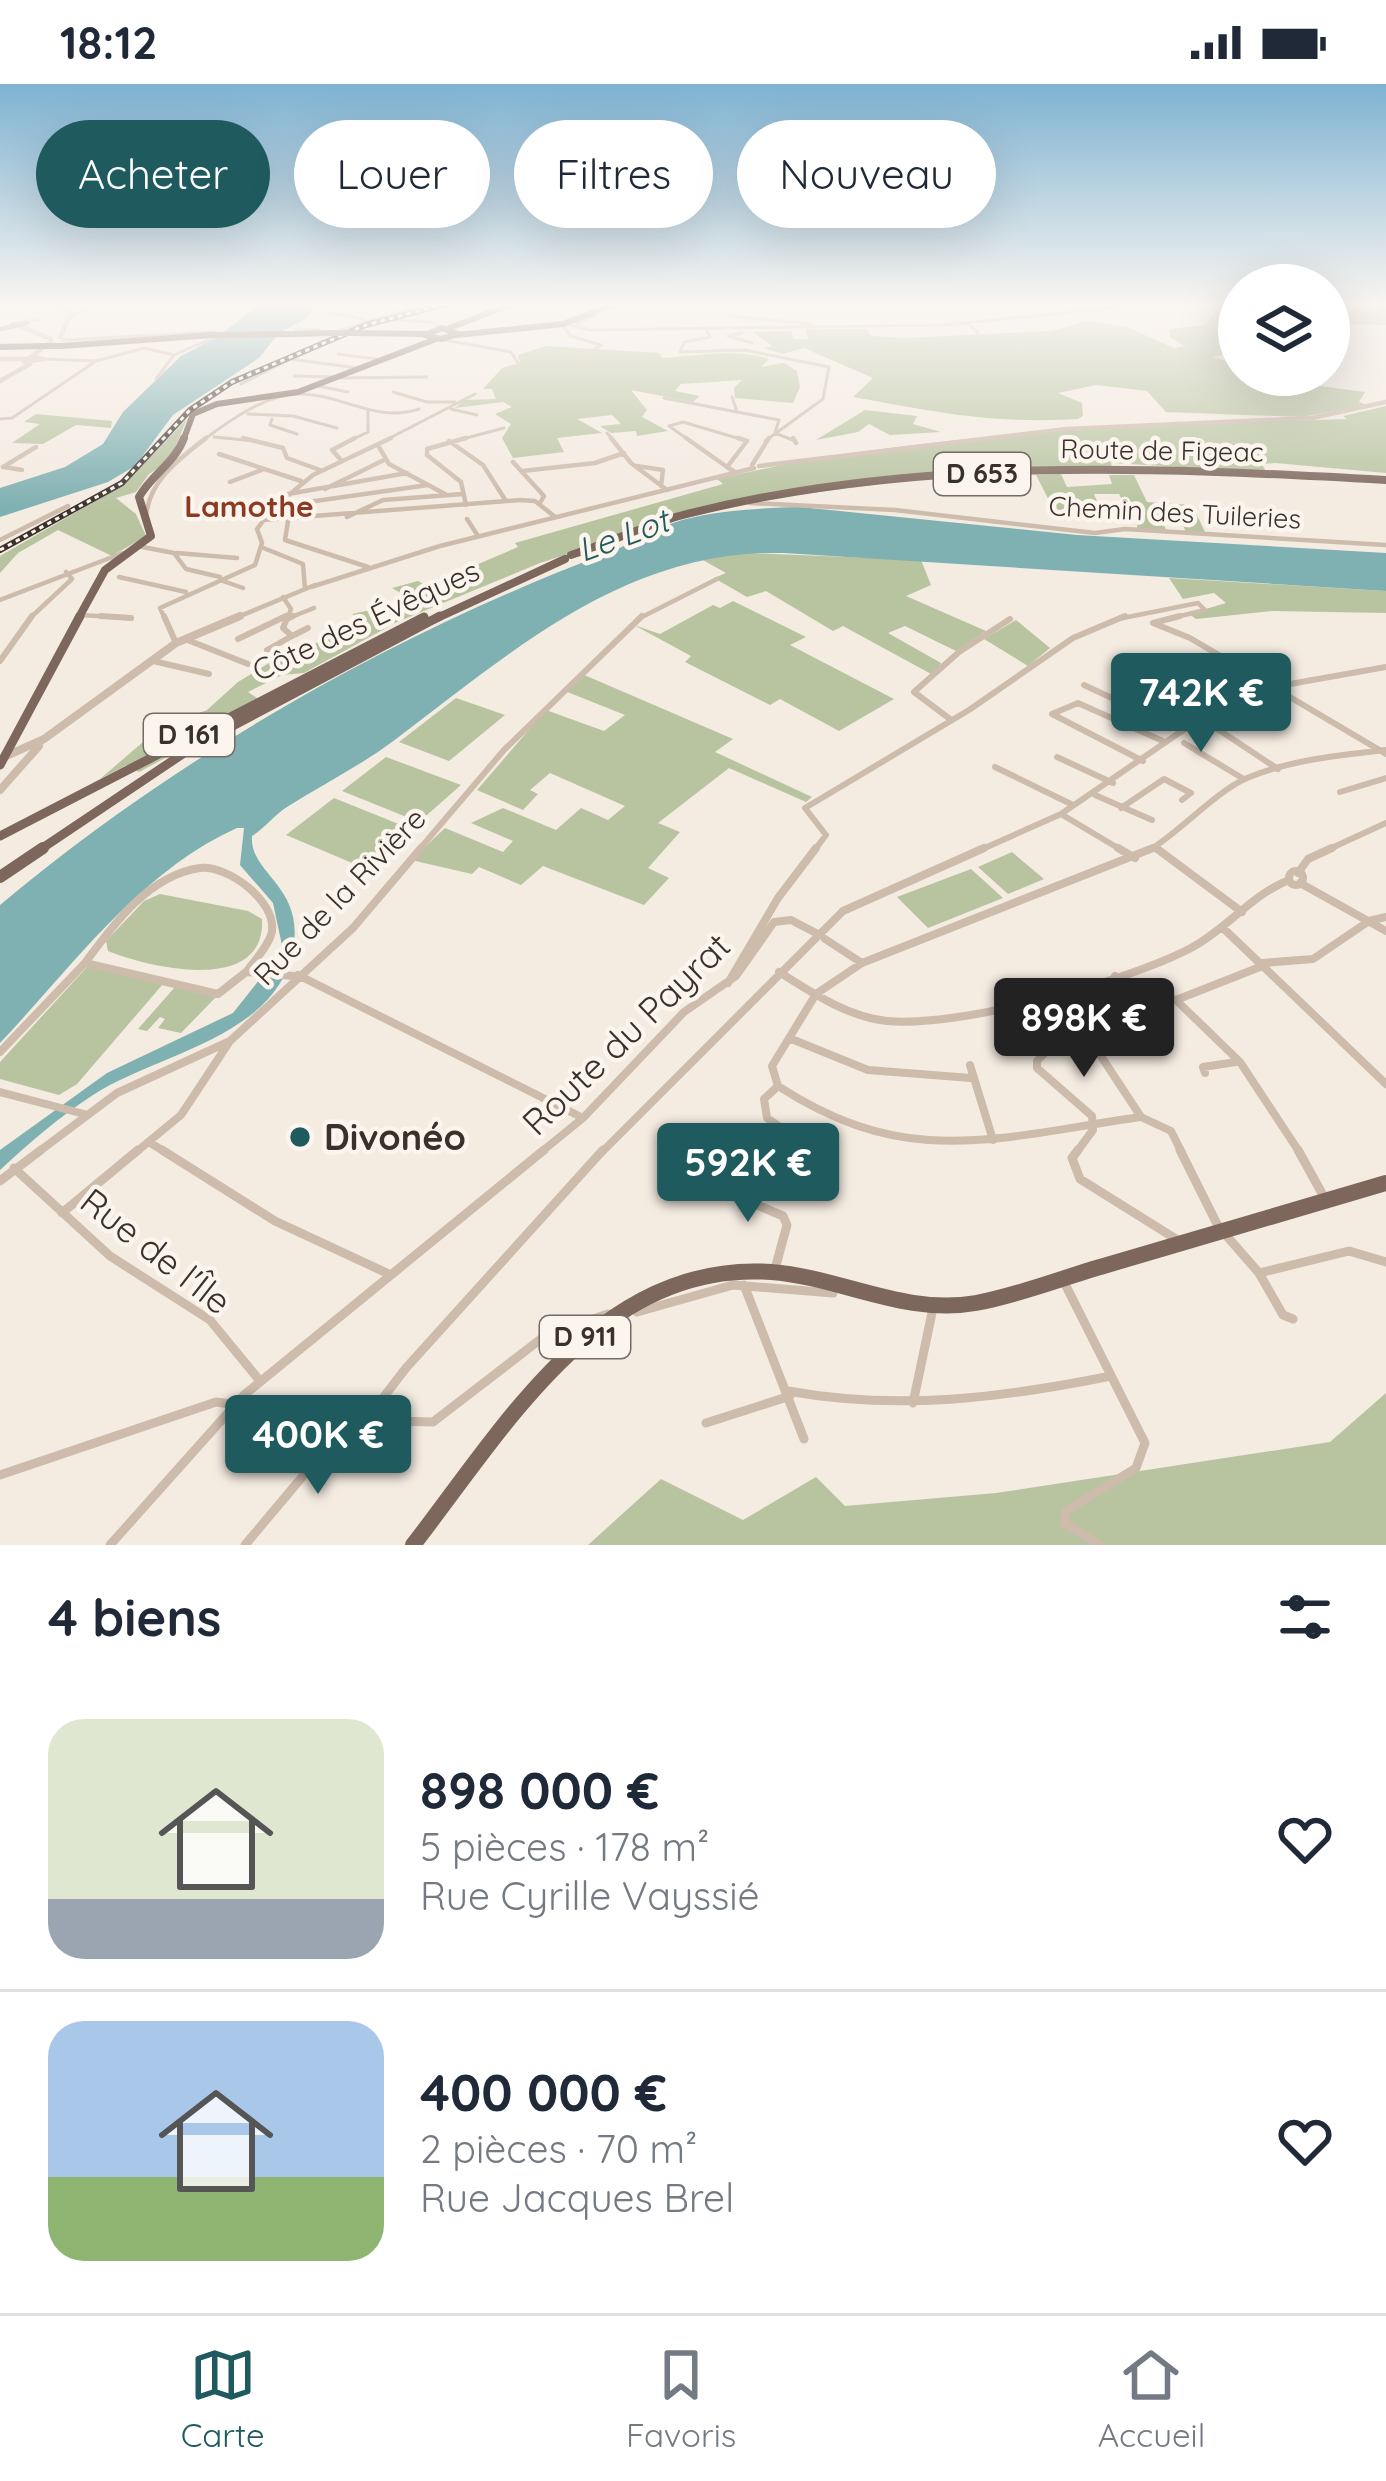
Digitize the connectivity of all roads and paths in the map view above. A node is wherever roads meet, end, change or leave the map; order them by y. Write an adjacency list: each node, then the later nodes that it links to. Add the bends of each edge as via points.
1 (81, 371): 28 (street)
2 (163, 371): 9 (street)
3 (266, 371): 10 (street)
4 (349, 371): 8 (main road)
5 (829, 371): 34 (street, via 824,400)
6 (294, 376): 8 (street)
7 (428, 376): 8 (street)
8 (332, 378): 11 (main road)
9 (157, 379)
10 (241, 384)
11 (308, 388): 12 (street); 14 (main road)
12 (349, 392)
13 (393, 392): 18 (street)
14 (291, 394): 23 (street); 26 (street); 76 (main road, via 193,414 177,456 147,480 138,502)
15 (475, 394): 18 (street)
16 (732, 397): 25 (street)
17 (664, 398): 20 (street)
18 (455, 402): 22 (street)
19 (1386, 402): 49 (street, via 1312,418 1091,427)
20 (705, 406): 24 (street); 25 (street)
21 (419, 409): 23 (street, via 402,417)
22 (452, 409): 27 (street); 41 (street)
23 (368, 411): 39 (street, via 368,432)
24 (694, 412)
25 (737, 412): 34 (street, via 779,420)
26 (244, 414): 29 (street); 36 (street)
27 (477, 415)
28 (0, 419)
29 (272, 419): 30 (street); 33 (street)
30 (337, 428)
31 (504, 428): 37 (street)
32 (608, 433): 42 (street)
33 (297, 434)
34 (776, 434): 38 (street); 49 (street)
35 (328, 438): 39 (street)
36 (205, 440): 53 (street, via 226,434 283,448 286,458); 76 (street, via 151,490)
37 (449, 441): 66 (street, via 427,455 461,482); 68 (street, via 483,465)
38 (796, 443)
39 (341, 445): 45 (street, via 331,453)
40 (36, 447): 47 (street)
41 (377, 447): 44 (street); 45 (street)
42 (624, 453): 50 (street); 54 (street)
43 (219, 454): 51 (street)
44 (386, 459): 56 (street); 64 (street)
45 (345, 461): 53 (street)
46 (513, 462): 54 (street)
47 (1, 466): 52 (street)
48 (727, 466): 48 (street, via 669,427 747,441); 55 (street)
49 (753, 466): 55 (street)
50 (634, 467): 63 (street); 63 (street, via 663,470)
51 (268, 468): 57 (street); 61 (street)
52 (22, 470)
53 (320, 470): 60 (street)
54 (522, 471): 70 (street, via 544,496)
55 (735, 472): 63 (street)
56 (407, 473): 62 (street); 64 (street)
57 (287, 476): 59 (street); 60 (street)
58 (1386, 480): 69 (main road, Route de Figeac / D 653, via 1079,470 847,485)
59 (275, 481)
60 (301, 481): 65 (street)
61 (230, 482)
62 (428, 484): 67 (street); 73 (street, via 370,490 324,507)
63 (664, 488): 74 (street)
64 (323, 492): 65 (street)
65 (284, 494): 73 (street)
66 (463, 494): 67 (street); 72 (street)
67 (448, 495): 75 (street, via 383,500)
68 (506, 501): 70 (street); 72 (street)
69 (747, 501): 82 (street, Chemin des Tuileries, via 1095,533); 87 (main road, Route de Figeac / D 653, via 670,519)
70 (541, 503): 74 (street)
71 (68, 506): 81 (street)
72 (466, 506): 75 (street)
73 (273, 507): 78 (street)
74 (554, 516): 80 (street)
75 (347, 517): 79 (street)
76 (146, 518): 83 (main road, via 151,536)
77 (466, 519): 80 (street)
78 (262, 520): 79 (street); 84 (street)
79 (288, 520): 89 (street, via 285,540)
80 (478, 536): 89 (street)
81 (0, 540)
82 (1386, 545)
83 (137, 546): 85 (street); 88 (main road)
84 (260, 550): 92 (street, via 249,570); 95 (street, via 303,564)
85 (174, 554): 86 (street); 92 (street, via 186,569)
86 (237, 558)
87 (570, 558): 142 (main road, Côte des Évêques / D 161, via 274,689); 145 (main road, D 653, via 193,747)
88 (107, 562): 90 (street); 101 (main road)
89 (368, 566): 95 (street)
90 (67, 572): 99 (street); 112 (street, via 72,579 26,622)
91 (119, 577): 97 (street)
92 (223, 578): 94 (street)
93 (717, 579): 159 (street, Rue de la Rivière, via 639,618 602,651 504,750 353,928)
94 (208, 584): 96 (street); 97 (street)
95 (307, 586): 98 (street)
96 (243, 588)
97 (188, 592): 109 (street, via 160,608)
98 (283, 597): 102 (street); 107 (street)
99 (0, 600)
100 (314, 608): 102 (street)
101 (80, 615): 103 (street); 126 (main road)
102 (288, 616): 106 (street, via 283,628); 108 (street)
103 (131, 618)
104 (1010, 619): 119 (street, via 914,692)
105 (308, 628): 106 (street)
106 (292, 636): 110 (street)
107 (185, 639): 109 (street); 113 (street)
108 (238, 639)
109 (176, 643): 111 (street)
110 (267, 650)
111 (149, 660): 115 (street); 123 (street)
112 (0, 662)
113 (248, 664)
114 (1386, 668): 117 (street)
115 (208, 674)
116 (1084, 685): 122 (street)
117 (1278, 689): 118 (street); 119 (street, via 1154,622 1205,610 1190,601 1073,638); 124 (street)
118 (1209, 716): 120 (street); 121 (street)
119 (950, 719): 161 (street, via 805,808 826,835)
120 (1196, 722): 121 (street); 122 (street)
121 (1214, 726): 129 (street)
122 (1174, 738): 127 (street); 127 (street, via 1078,703 1052,714); 131 (street)
123 (29, 751): 126 (street); 133 (street)
124 (1384, 752): 129 (street)
125 (1057, 758): 132 (street)
126 (2, 761)
127 (1143, 761): 132 (street)
128 (995, 767): 137 (street)
129 (1278, 769): 131 (street)
130 (1386, 778): 134 (street)
131 (1244, 779): 143 (street)
132 (1113, 783): 135 (street)
133 (0, 790)
134 (1340, 792)
135 (1096, 795): 137 (street); 138 (street)
136 (1182, 800): 138 (street, via 1191,793 1164,779)
137 (1075, 806): 139 (street)
138 (1121, 808): 140 (street)
139 (1061, 814): 144 (street); 151 (street, via 937,874 862,899)
140 (1152, 820)
141 (1386, 823): 146 (street, via 1306,861)
142 (0, 836)
143 (1156, 848): 144 (street); 147 (street)
144 (1136, 858): 155 (street)
145 (0, 877)
146 (1301, 879): 147 (street, via 1287,873 1289,880); 149 (street)
147 (1243, 912): 150 (street)
148 (1386, 917): 149 (street)
149 (1369, 921): 152 (street); 156 (street, via 1313,959)
150 (1223, 928): 156 (street); 160 (street, via 1169,959)
151 (813, 931): 158 (street); 161 (street, Route du Payrat, via 774,922)
152 (1386, 931)
153 (825, 939): 155 (street)
154 (86, 963): 157 (street, via 218,994); 157 (street, via 147,892 201,868 237,876 271,918 272,935); 170 (street)
155 (862, 963): 162 (street)
156 (1264, 964): 165 (street); 175 (street)
157 (246, 972): 159 (street)
158 (779, 972): 162 (street); 209 (street, via 609,1144)
159 (298, 975): 169 (street, Rue de la Rivière); 180 (street)
160 (1115, 976): 163 (street); 164 (street)
161 (728, 983): 180 (street, Route du Payrat, via 684,1012)
162 (815, 994): 163 (street, via 854,1013 910,1023); 168 (street)
163 (1039, 994): 166 (street)
164 (1137, 996): 165 (street); 166 (street)
165 (1176, 1000): 171 (street)
166 (1054, 1015): 167 (street)
167 (1066, 1031): 179 (street, via 1095,1047); 181 (street, via 1037,1068)
168 (790, 1038): 174 (street, via 868,1070); 176 (street, via 772,1066)
169 (230, 1041): 178 (street); 183 (street, Rue de la Rivière, via 208,1080)
170 (0, 1052)
171 (1236, 1062): 173 (street, via 1203,1067); 189 (street, via 1284,1123)
172 (970, 1065): 174 (street)
173 (1205, 1073)
174 (970, 1078): 182 (street)
175 (1386, 1084)
176 (778, 1086): 182 (street, via 839,1124 916,1138); 184 (street, via 764,1099 767,1118)
177 (0, 1092): 178 (street)
178 (80, 1113): 185 (street)
179 (1141, 1117): 181 (street); 191 (street, via 1171,1131)
180 (583, 1118): 196 (street, Route du Payrat)
181 (1094, 1124): 182 (street); 192 (street, via 1072,1158 1080,1179)
182 (993, 1139)
183 (152, 1144): 190 (street, Rue de la Rivière); 196 (street, via 275,1221)
184 (816, 1151)
185 (14, 1168): 186 (street); 190 (street, Rue de l'Île)
186 (0, 1181)
187 (1386, 1183): 189 (main road, D 911)
188 (710, 1185): 194 (street, via 783,1216)
189 (1325, 1199): 191 (main road, D 911)
190 (62, 1214): 204 (street, Rue de l'Île, via 110,1256 210,1320)
191 (1223, 1230): 192 (main road, D 911); 195 (street)
192 (1178, 1242): 197 (main road, D 911)
193 (1386, 1262): 195 (street, via 1349,1251)
194 (774, 1272): 199 (main road, D 911); 201 (main road, D 911, via 691,1276)
195 (1259, 1273): 202 (street)
196 (388, 1274): 204 (street, Route du Payrat)
197 (1061, 1277): 200 (main road, D 911); 203 (street)
198 (744, 1286): 199 (street); 201 (street); 205 (street)
199 (834, 1288): 200 (main road, D 911)
200 (933, 1308): 207 (street)
201 (613, 1312): 209 (street, via 547,1335 433,1422); 215 (main road, D 911, via 544,1382)
202 (1292, 1319)
203 (1111, 1376): 207 (street, via 1025,1395); 216 (street, via 1145,1443 1144,1456 1120,1482 1066,1511 1064,1522)
204 (260, 1381): 206 (street, Route du Payrat)
205 (789, 1394): 207 (street, via 849,1406); 210 (street); 211 (street)
206 (238, 1400): 208 (street); 212 (street, via 201,1404); 213 (street, Route du Payrat)
207 (913, 1403)
208 (350, 1420): 209 (street); 214 (street)
209 (366, 1420)
210 (706, 1423)
211 (804, 1439)
212 (0, 1474)
213 (110, 1545)
214 (245, 1545)
215 (413, 1545)
216 (1100, 1545)

